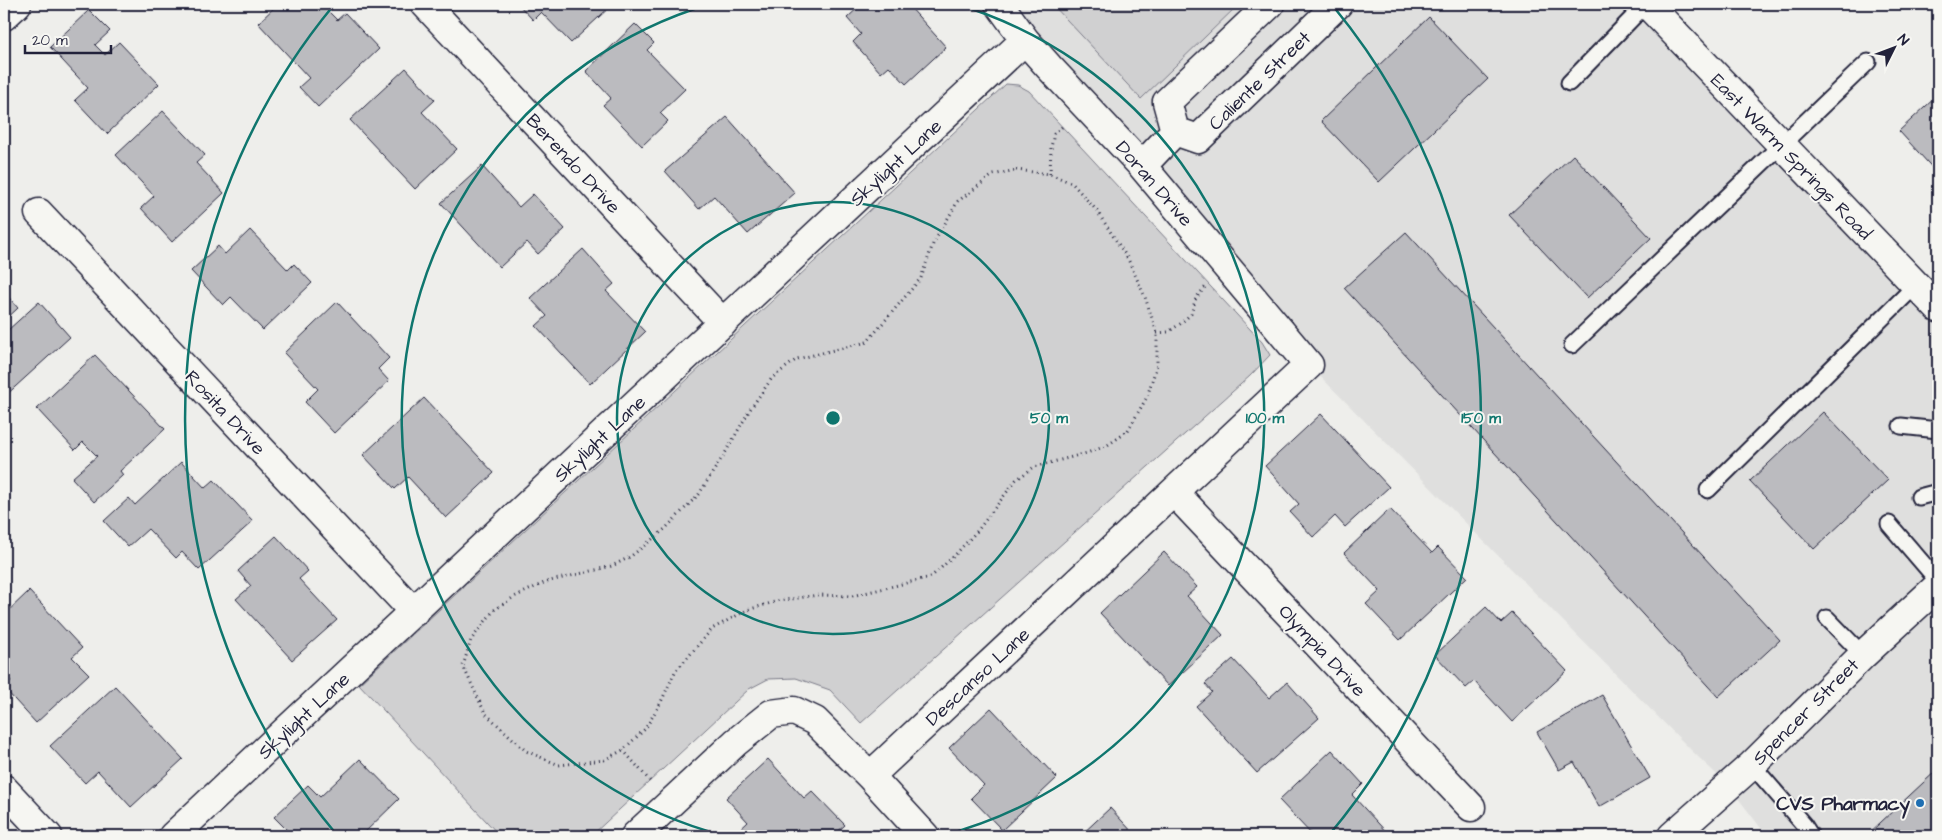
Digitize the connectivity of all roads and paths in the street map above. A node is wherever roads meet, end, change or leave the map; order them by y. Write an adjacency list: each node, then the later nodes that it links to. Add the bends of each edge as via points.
1 (16, 4): 7 (street)
2 (425, 4): 20 (street, Berendo Drive)
3 (999, 4): 8 (street, Doran Drive)
4 (1270, 4): 12 (street, via 1167,102)
5 (1338, 4): 12 (street, Caliente Street, via 1198,139)
6 (1646, 4): 10 (lane); 13 (street, East Warm Springs Road)
7 (4, 16)
8 (1025, 40): 11 (street, Doran Drive); 20 (street, Skylight Lane)
9 (1868, 62): 13 (lane)
10 (1569, 83)
11 (1084, 104): 14 (street, Doran Drive); 15 (path, via 1054,134)
12 (1175, 132): 14 (street)
13 (1782, 145): 18 (street, East Warm Springs Road); 22 (lane)
14 (1142, 166): 17 (street, Doran Drive)
15 (1050, 174): 21 (path, via 1072,183 1097,211 1128,259); 36 (path, via 1016,170 993,175 958,202 934,244 921,278 874,335 867,342 797,359 772,378 699,494 665,530 630,557 612,566 546,582 514,597 494,610 471,640 463,666 485,713 526,751 559,765 604,760)
16 (39, 213): 33 (street, Rosita Drive)
17 (1223, 263): 21 (path, via 1196,298 1191,314 1168,332); 23 (street, Doran Drive)
18 (1916, 285): 19 (street, East Warm Springs Road); 26 (lane)
19 (1938, 308)
20 (723, 323): 33 (street, Skylight Lane)
21 (1157, 333): 36 (path, via 1157,365 1147,397 1127,432 1106,446 1034,467 1016,480 978,530 931,577 852,596 778,601 747,610 712,629 675,672 645,730)
22 (1572, 345)
23 (1309, 365): 27 (street, Descanso Lane)
24 (1901, 426): 25 (lane)
25 (1938, 430)
26 (1708, 490)
27 (1174, 492): 38 (street, Descanso Lane); 41 (street, Olympia Drive)
28 (1938, 492): 29 (lane)
29 (1918, 497)
30 (1889, 524): 31 (lane)
31 (1938, 581)
32 (1938, 586): 35 (street, Spencer Street)
33 (414, 612): 43 (street, Skylight Lane)
34 (1827, 618): 35 (lane)
35 (1863, 655): 37 (street, Spencer Street)
36 (623, 750): 39 (path)
37 (1752, 765): 46 (street, Spencer Street); 47 (lane)
38 (870, 776): 44 (street, via 815,721 794,711 771,714 736,742); 45 (street)
39 (650, 781)
40 (4, 789): 42 (street)
41 (1471, 807)
42 (48, 836)
43 (173, 836)
44 (635, 836)
45 (925, 836)
46 (1672, 836)
47 (1811, 836)

